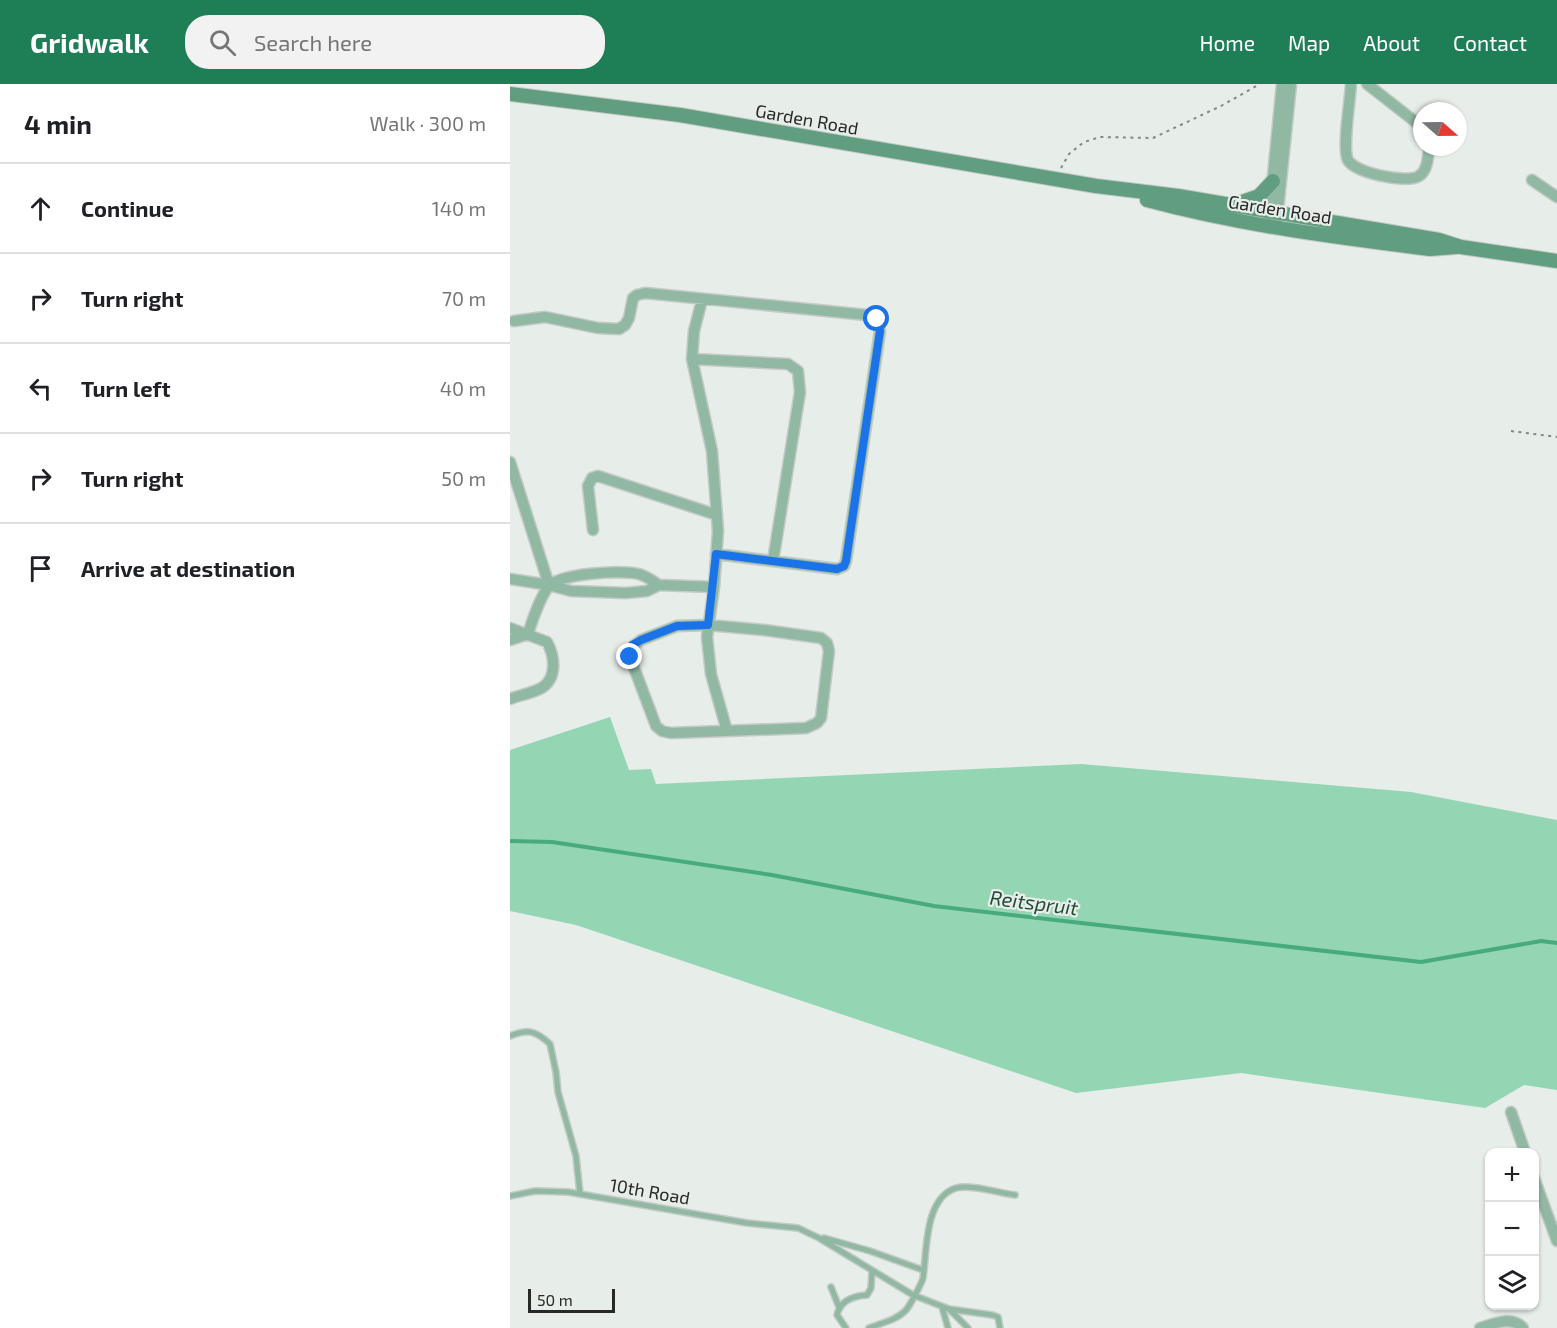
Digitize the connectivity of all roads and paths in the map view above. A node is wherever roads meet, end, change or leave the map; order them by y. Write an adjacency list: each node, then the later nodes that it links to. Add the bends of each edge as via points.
1 (1260, 84): 9 (path, via 1153,138 1107,137 1084,142 1066,158)
2 (1282, 84): 11 (street)
3 (1291, 84): 15 (street)
4 (1352, 84): 8 (street, via 1347,158 1353,166 1411,180 1422,174)
5 (1367, 84): 7 (street)
6 (510, 94): 9 (street, Garden Road, via 680,116)
7 (1413, 120)
8 (1428, 156)
9 (1057, 179): 12 (street, Garden Road)
10 (1532, 180): 13 (street)
11 (1273, 181): 14 (street, via 1258,196); 15 (street)
12 (1096, 186): 14 (street, Garden Road); 16 (street, Garden Road)
13 (1557, 197)
14 (1231, 205): 15 (street, Garden Road)
15 (1274, 213): 16 (street); 17 (street, Garden Road)
16 (1272, 228): 17 (street, Garden Road, via 1430,249)
17 (1461, 247): 18 (street, Garden Road)
18 (1557, 261)
19 (702, 300): 20 (street, via 637,294 625,325 619,329 545,317); 21 (street); 28 (street, via 867,315 879,323 844,566 837,569)
20 (514, 321)
21 (692, 358): 25 (street, via 712,451); 28 (street, via 788,364 798,371 800,392)
22 (1511, 431): 23 (path)
23 (1557, 437)
24 (510, 462): 30 (street)
25 (717, 515): 26 (street, via 598,476 588,486); 27 (street)
26 (593, 530)
27 (716, 554): 28 (street); 32 (street)
28 (773, 561)
29 (510, 579): 30 (street)
30 (549, 585): 31 (street, via 571,591 626,593 647,591); 31 (street, via 569,577 626,572); 35 (street)
31 (659, 585): 32 (street)
32 (714, 586): 33 (street)
33 (708, 625): 38 (street, via 711,674); 38 (street, via 677,626 641,640 632,645 630,657 656,726 662,731); 38 (street, via 821,638 829,645 821,718 817,723 806,728)
34 (510, 628): 35 (street)
35 (528, 634): 36 (street); 37 (street, via 547,642 554,662 552,672 542,688)
36 (510, 640)
37 (510, 699)
38 (727, 731)
39 (510, 1036): 43 (lane, via 533,1032 550,1044 558,1092 576,1156)
40 (1511, 1112): 41 (street)
41 (1524, 1148)
42 (1539, 1191): 47 (street)
43 (580, 1194): 44 (lane, 10th Road, via 535,1191); 46 (lane, 10th Road, via 786,1227)
44 (510, 1196)
45 (1015, 1196): 48 (lane, via 967,1187 947,1193 933,1212)
46 (819, 1238): 48 (lane, via 863,1248); 49 (lane)
47 (1557, 1240)
48 (923, 1270): 51 (lane, via 921,1285)
49 (872, 1271): 51 (lane); 52 (lane, via 867,1295)
50 (831, 1287): 52 (lane)
51 (913, 1295): 53 (lane); 56 (lane, via 907,1310)
52 (839, 1307): 55 (lane, via 837,1315)
53 (942, 1307): 54 (lane); 57 (lane)
54 (949, 1309): 58 (lane); 59 (lane, via 998,1317)
55 (846, 1328)
56 (869, 1328)
57 (948, 1328)
58 (968, 1328)
59 (1000, 1328)
60 (1480, 1328): 61 (street, via 1514,1321)
61 (1523, 1328)

